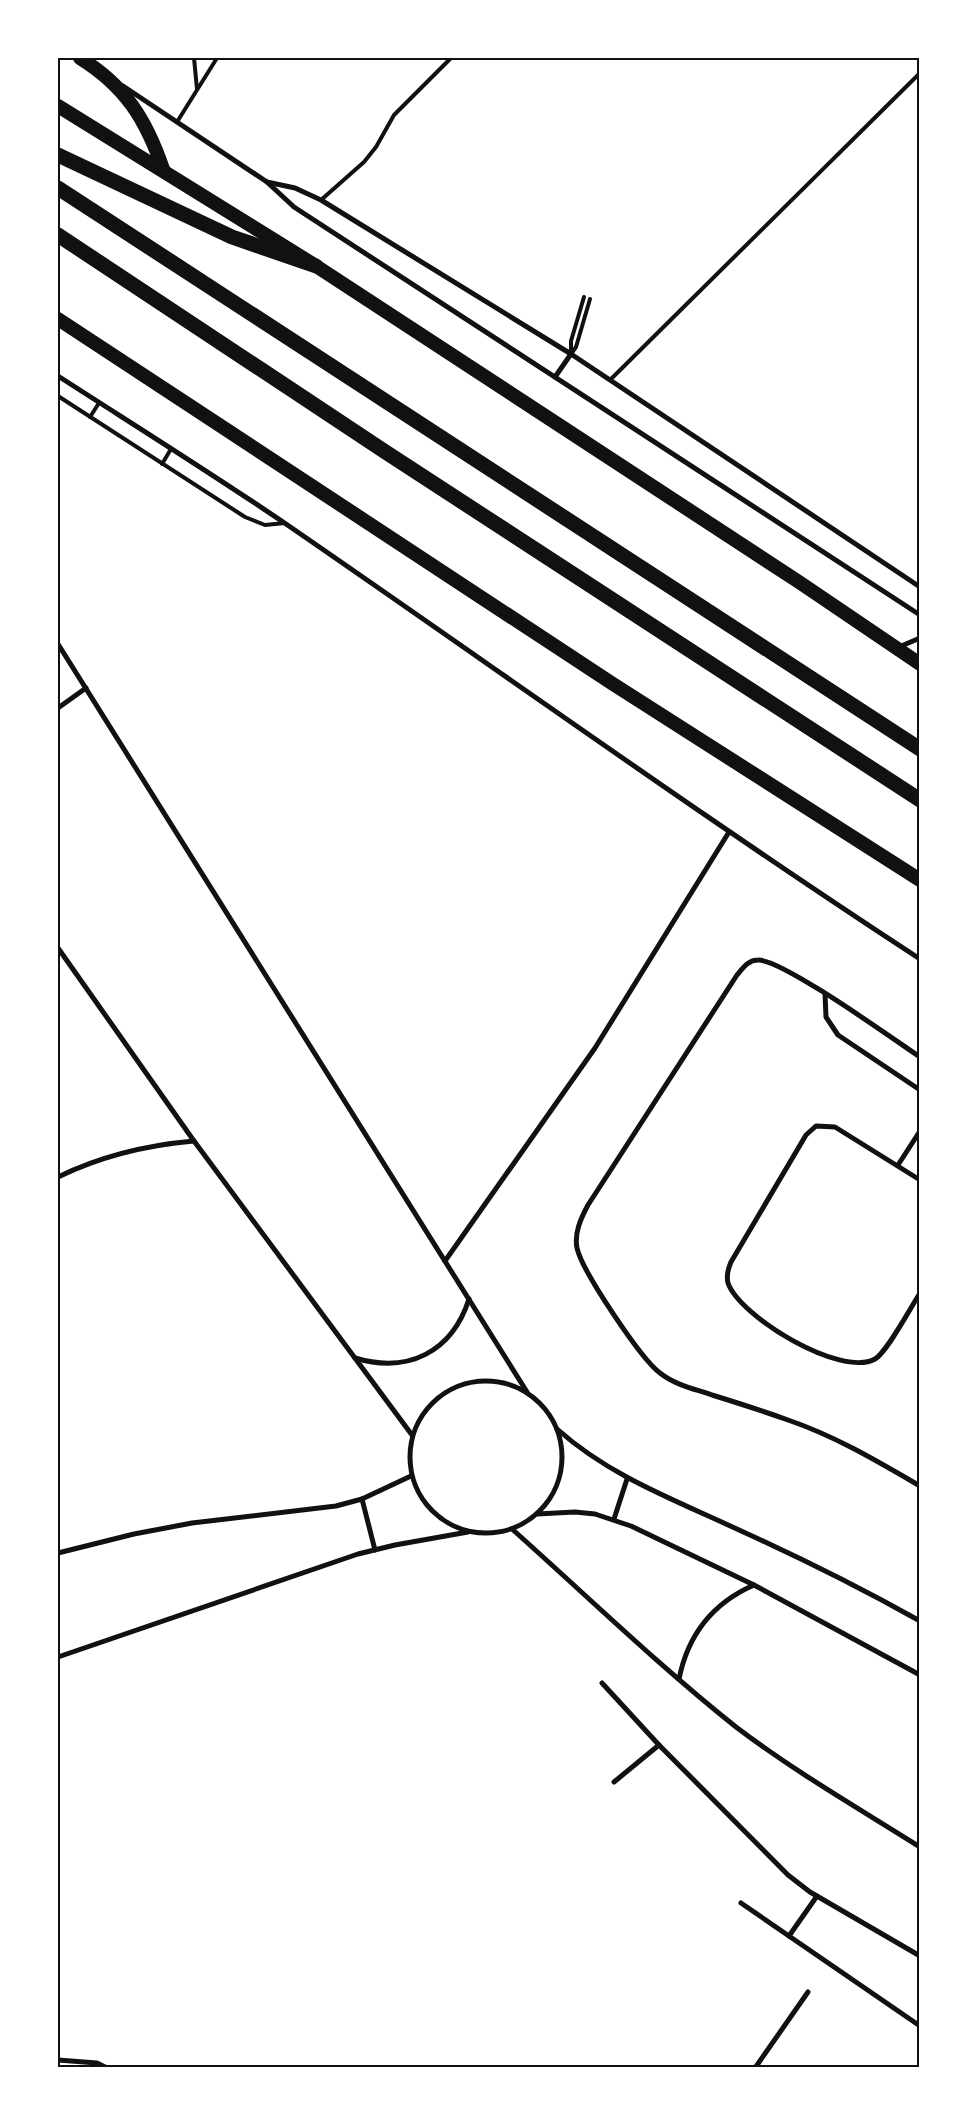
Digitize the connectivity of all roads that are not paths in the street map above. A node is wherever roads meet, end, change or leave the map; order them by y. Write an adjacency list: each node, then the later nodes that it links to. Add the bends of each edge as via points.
1 (80, 58): 5 (highway)
2 (194, 58): 7 (lane)
3 (217, 58): 7 (lane)
4 (451, 58): 14 (lane, via 394,115 364,162)
5 (103, 72): 9 (street); 11 (highway, via 144,121)
6 (920, 73): 23 (lane)
7 (197, 89): 9 (lane)
8 (58, 106): 11 (highway)
9 (177, 122): 12 (street)
10 (58, 154): 16 (highway, via 232,237)
11 (163, 169): 16 (highway)
12 (267, 182): 14 (street, via 295,188); 22 (street, via 294,207)
13 (58, 188): 38 (highway)
14 (321, 200): 20 (street)
15 (58, 235): 39 (highway)
16 (316, 266): 34 (highway)
17 (584, 297): 20 (lane, via 571,341)
18 (590, 299): 20 (lane)
19 (58, 319): 41 (highway, via 613,684)
20 (572, 354): 22 (street); 23 (street)
21 (58, 376): 25 (street)
22 (555, 377): 31 (street)
23 (610, 380): 30 (street)
24 (58, 396): 26 (lane)
25 (99, 403): 26 (lane); 27 (street)
26 (90, 417): 28 (lane)
27 (171, 449): 28 (lane); 29 (street)
28 (162, 464): 29 (lane, via 256,523)
29 (285, 524): 40 (street)
30 (920, 587)
31 (920, 615)
32 (920, 638): 34 (street)
33 (58, 644): 36 (street)
34 (897, 648): 35 (highway)
35 (920, 664)
36 (86, 688): 37 (street); 52 (street)
37 (58, 708)
38 (920, 749)
39 (920, 800)
40 (728, 832): 43 (street); 52 (street, via 595,1048)
41 (920, 880)
42 (58, 948): 48 (street)
43 (920, 959)
44 (824, 994): 45 (street); 46 (street, via 826,1017 838,1035); 61 (street, via 773,963 758,960 748,963 588,1205 578,1226 576,1247 585,1267 640,1353 660,1374 684,1386 817,1431)
45 (920, 1057)
46 (920, 1090)
47 (920, 1131): 49 (street)
48 (194, 1141): 51 (street, via 139,1150); 55 (street)
49 (898, 1165): 50 (street); 53 (street, via 835,1127 822,1125 810,1130 731,1262 727,1278 733,1293 768,1324 808,1348 852,1363 867,1362 880,1355)
50 (918, 1176)
51 (58, 1177)
52 (445, 1261): 54 (street)
53 (920, 1293)
54 (469, 1299): 55 (street, via 449,1337 426,1355 383,1364); 56 (street)
55 (354, 1358): 58 (street)
56 (527, 1392): 57 (street, via 540,1402); 58 (street, via 505,1383 482,1380 458,1385 438,1396 422,1414)
57 (557, 1429): 60 (street, via 590,1457); 63 (street, via 562,1452 560,1475 552,1497)
58 (412, 1435): 59 (street)
59 (411, 1476): 62 (street); 66 (street, via 419,1496 433,1512 450,1525)
60 (627, 1479): 64 (street); 70 (street, via 774,1545)
61 (920, 1486)
62 (362, 1499): 67 (street); 68 (street, via 309,1510 192,1523)
63 (537, 1514): 64 (street, via 575,1512); 65 (street)
64 (614, 1519): 69 (street)
65 (512, 1529): 66 (street, via 492,1533); 73 (street)
66 (470, 1532): 67 (street)
67 (375, 1550): 71 (street)
68 (58, 1553)
69 (754, 1585): 72 (street); 73 (street, via 729,1598 704,1622 686,1652)
70 (920, 1621)
71 (58, 1657)
72 (920, 1675)
73 (679, 1679): 77 (street, via 766,1749)
74 (602, 1683): 75 (street)
75 (659, 1745): 76 (street); 78 (street, via 788,1875)
76 (614, 1782)
77 (920, 1847)
78 (816, 1896): 80 (street); 81 (street)
79 (741, 1903): 80 (street)
80 (789, 1936): 83 (street)
81 (920, 1956)
82 (808, 1992): 86 (street)
83 (920, 2026)
84 (58, 2060): 85 (street, via 97,2063)
85 (107, 2068)
86 (755, 2068)

